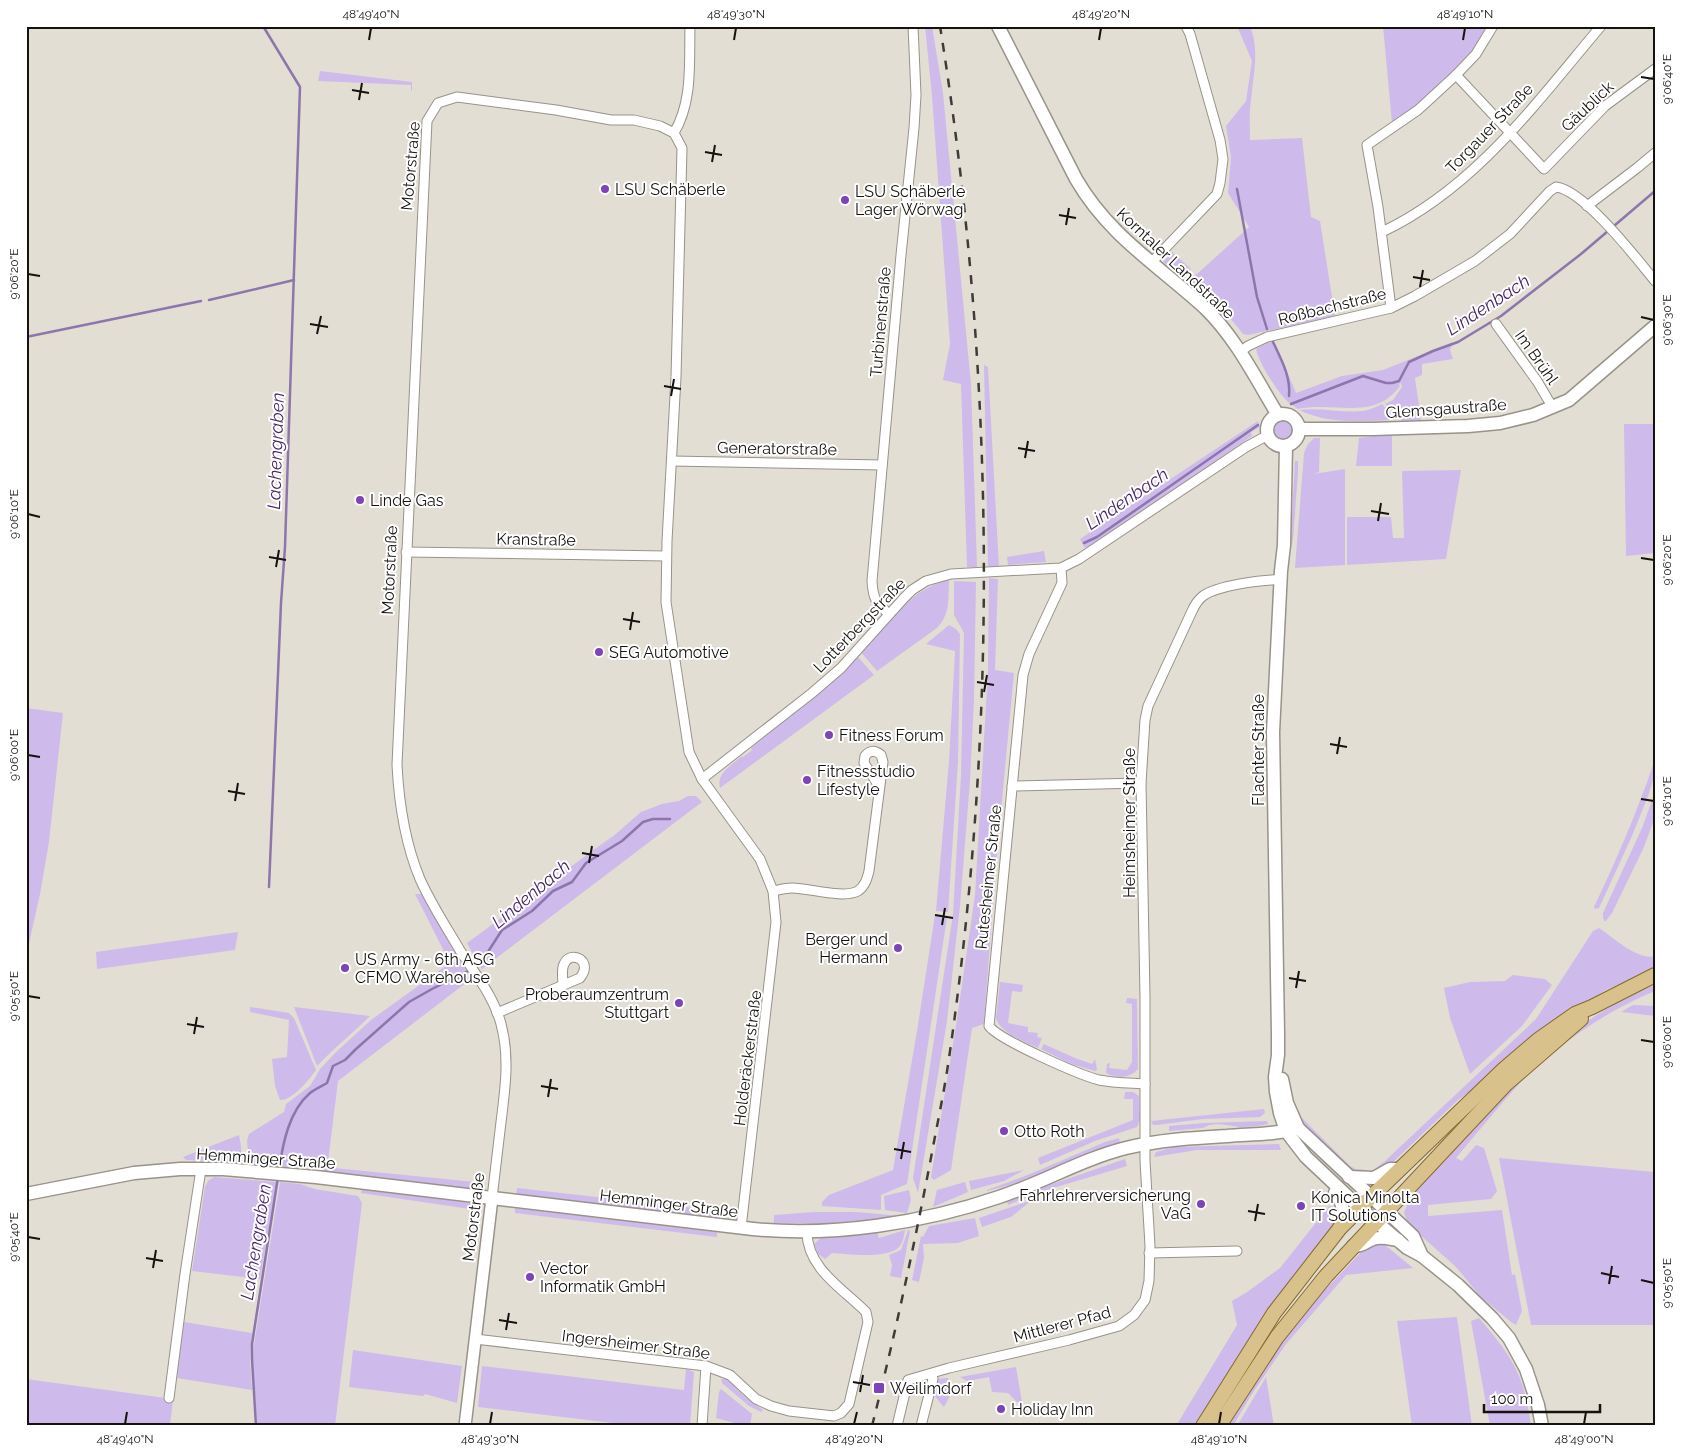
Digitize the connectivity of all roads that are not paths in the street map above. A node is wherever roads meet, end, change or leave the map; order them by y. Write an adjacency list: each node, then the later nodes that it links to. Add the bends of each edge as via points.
1 (690, 26): 10 (street, via 688,96)
2 (913, 26): 26 (street, Turbinenstraße, via 914,128)
3 (998, 26): 14 (main road, Korntaler Landstraße, via 1080,186 1108,223)
4 (1186, 26): 14 (street, via 1214,117 1223,159 1217,194)
5 (1493, 26): 8 (street, via 1476,54)
6 (1601, 26): 9 (street, Torgauer Straße)
7 (1655, 69): 9 (street, Gäublick, via 1605,106 1544,169)
8 (1456, 75): 9 (street); 13 (street, via 1418,110 1366,145)
9 (1510, 133): 13 (street, Torgauer Straße, via 1466,177 1438,199)
10 (674, 134): 25 (street, via 682,148 682,163); 27 (street, Motorstraße, via 665,128 634,120 611,120 458,97 438,103 427,121)
11 (1655, 153): 12 (street)
12 (1587, 206): 15 (street, Roßbachstraße, via 1618,236); 16 (street, Roßbachstraße, via 1566,190 1556,188 1550,191 1510,234 1474,261)
13 (1382, 232): 16 (street)
14 (1151, 263): 19 (main road, Korntaler Landstraße, via 1206,309 1226,330)
15 (1655, 281)
16 (1391, 308): 19 (street, Roßbachstraße, via 1267,337)
17 (1496, 324): 20 (street, Im Brühl)
18 (1655, 326): 20 (main road, Glemsgaustraße, via 1569,400)
19 (1240, 352): 21 (main road, Korntaler Landstraße)
20 (1553, 408): 22 (main road, Glemsgaustraße, via 1500,423 1468,426)
21 (1278, 415): 22 (main road, via 1292,417); 23 (main road, via 1269,423)
22 (1299, 429): 24 (main road, via 1294,442)
23 (1268, 436): 24 (main road, via 1275,444); 29 (street, Lotterbergstraße, via 1246,447)
24 (1286, 446): 30 (main road, Flachter Straße)
25 (672, 461): 26 (street, Generatorstraße); 28 (street)
26 (882, 465): 31 (street, Turbinenstraße, via 872,590 877,603)
27 (406, 552): 28 (street, Kranstraße); 40 (street, Motorstraße, via 397,765 400,808 411,855 431,902)
28 (666, 556): 32 (street, via 666,602 689,752)
29 (1061, 568): 31 (street, Lotterbergstraße, via 940,576 912,590); 34 (street, Rutesheimer Straße, via 1060,590 1029,654 1023,675)
30 (1280, 580): 33 (street, Heimsheimer Straße, via 1255,581 1211,592 1196,604 1148,706); 42 (main road, Flachter Straße, via 1273,732 1278,1054)
31 (889, 614): 32 (street, Lotterbergstraße, via 841,668)
32 (702, 779): 36 (street, Holderäckerstraße, via 760,859)
33 (1141, 783): 34 (street); 41 (street, Heimsheimer Straße)
34 (1012, 786): 41 (street, Rutesheimer Straße, via 989,1026 993,1032 1074,1072 1100,1080)
35 (879, 794): 36 (street, via 869,871 863,887 845,894 791,888)
36 (772, 892): 54 (street, Holderäckerstraße, via 776,922 774,950)
37 (1655, 975): 39 (main road)
38 (563, 984): 40 (street)
39 (1592, 1007): 45 (main road, via 1574,1014 1538,1040); 52 (main road, via 1506,1084)
40 (498, 1013): 50 (street, Motorstraße, via 505,1045 506,1077)
41 (1146, 1084): 43 (street, Heimsheimer Straße)
42 (1292, 1130): 43 (main road, Hemminger Straße); 46 (main road, Flachter Straße); 47 (main road, Flachter Straße, via 1306,1156)
43 (1145, 1144): 56 (main road, Hemminger Straße, via 1099,1156 1000,1197 958,1209 890,1223); 60 (street, Mittlerer Pfad)
44 (201, 1169): 48 (main road, Hemminger Straße, via 131,1173); 50 (main road, Hemminger Straße, via 289,1174); 65 (street)
45 (1400, 1169): 46 (main road, via 1390,1169 1374,1178); 49 (main road)
46 (1349, 1177): 49 (main road, Flachter Straße)
47 (1336, 1186): 51 (main road, Flachter Straße); 55 (main road, via 1344,1215)
48 (26, 1194)
49 (1370, 1197): 51 (main road); 52 (main road, Flachter Straße)
50 (492, 1198): 54 (main road, Hemminger Straße); 62 (street, Motorstraße)
51 (1360, 1208): 53 (main road, Flachter Straße); 55 (main road)
52 (1386, 1211): 53 (main road); 61 (main road, Flachter Straße, via 1413,1236)
53 (1376, 1222): 57 (main road, Flachter Straße); 58 (main road)
54 (741, 1228): 56 (main road, Hemminger Straße)
55 (1340, 1228): 70 (main road, via 1274,1313)
56 (807, 1232): 63 (street, Ingersheimer Straße, via 809,1250 820,1269 866,1312 868,1322 849,1404 834,1416 782,1409 756,1399 730,1375)
57 (1398, 1240): 58 (main road, via 1380,1237 1361,1246); 61 (main road, Flachter Straße)
58 (1353, 1246): 71 (main road, via 1292,1318)
59 (1237, 1251): 60 (street)
60 (1150, 1253): 64 (street, Mittlerer Pfad, via 1145,1300 1120,1326)
61 (1422, 1256): 72 (main road, via 1474,1300 1509,1338 1526,1369)
62 (475, 1339): 63 (street, Ingersheimer Straße); 66 (street, Motorstraße)
63 (706, 1366): 67 (street)
64 (931, 1374): 68 (street, Mittlerer Pfad, via 908,1380); 69 (street, via 933,1379)
65 (169, 1398)
66 (465, 1426)
67 (702, 1426)
68 (897, 1426)
69 (921, 1426)
70 (1203, 1426)
71 (1219, 1426)
72 (1542, 1426)

